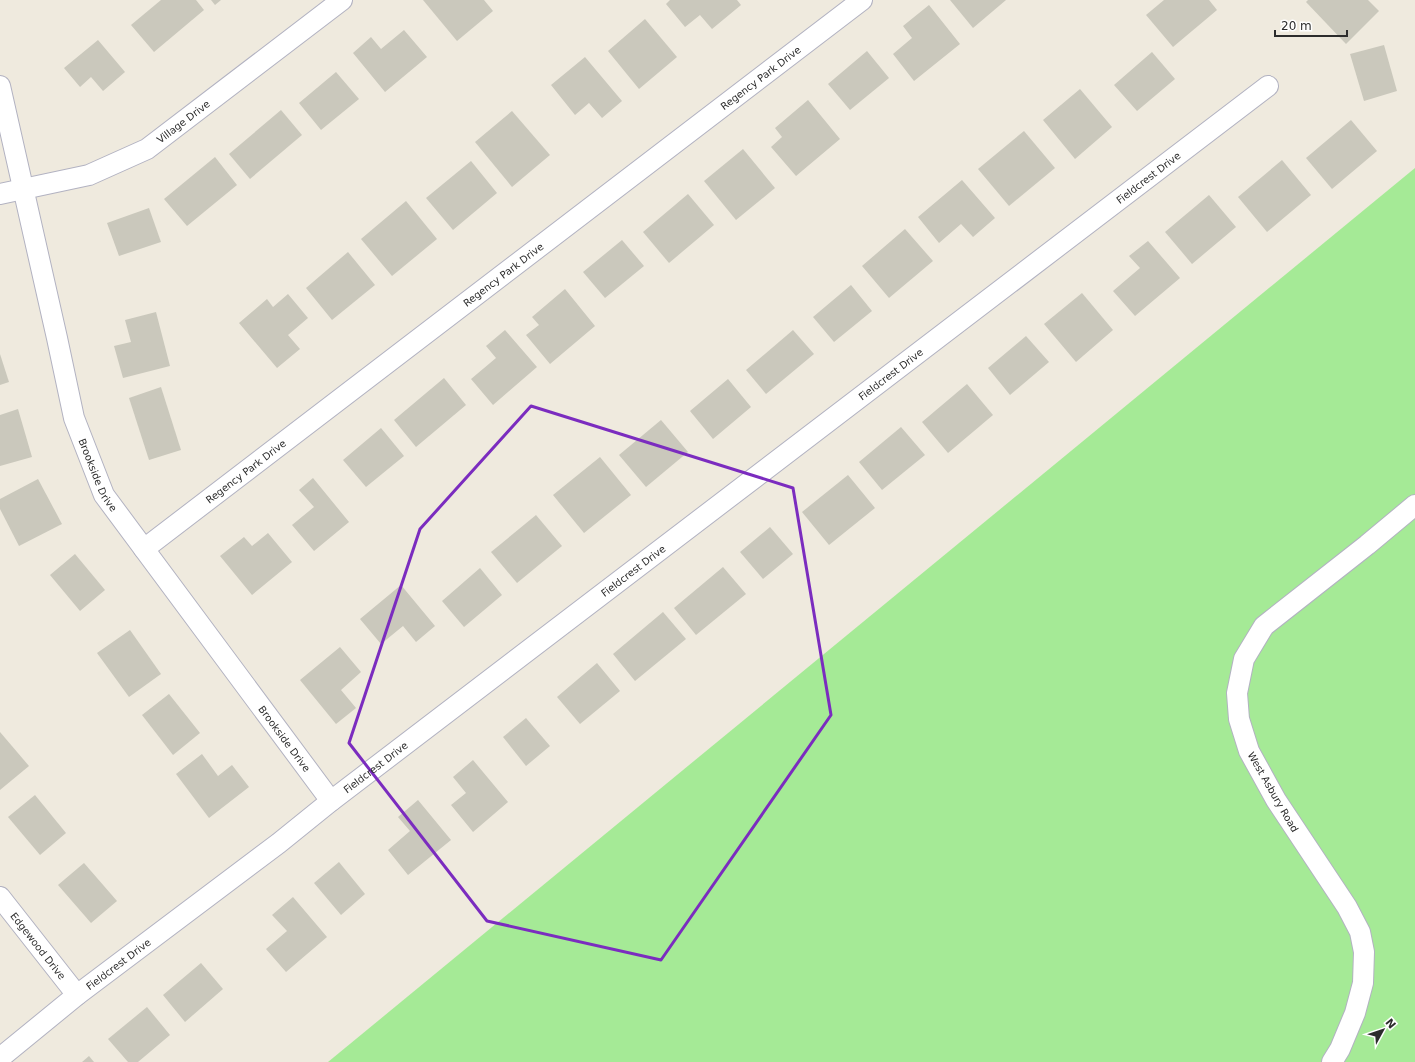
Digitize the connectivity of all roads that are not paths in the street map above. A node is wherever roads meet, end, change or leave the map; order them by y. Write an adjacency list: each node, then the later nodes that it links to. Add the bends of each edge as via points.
1 (342, 0): 5 (street, Village Drive, via 147,149 89,175)
2 (862, 0): 8 (street, Regency Park Drive)
3 (0, 86): 5 (street, Brookside Drive)
4 (1268, 86): 9 (street, Fieldcrest Drive)
5 (23, 189): 6 (street, Village Drive); 8 (street, Brookside Drive, via 74,418 104,495)
6 (0, 194)
7 (1415, 505): 13 (street, West Asbury Road, via 1264,626 1244,659 1238,693 1239,720 1249,751 1276,800 1347,907 1360,932 1364,952 1363,983 1355,1012)
8 (144, 549): 9 (street, Brookside Drive)
9 (331, 801): 11 (street, Fieldcrest Drive)
10 (0, 897): 11 (street, Edgewood Drive)
11 (77, 995): 12 (street, Fieldcrest Drive)
12 (0, 1058)
13 (1332, 1062)

